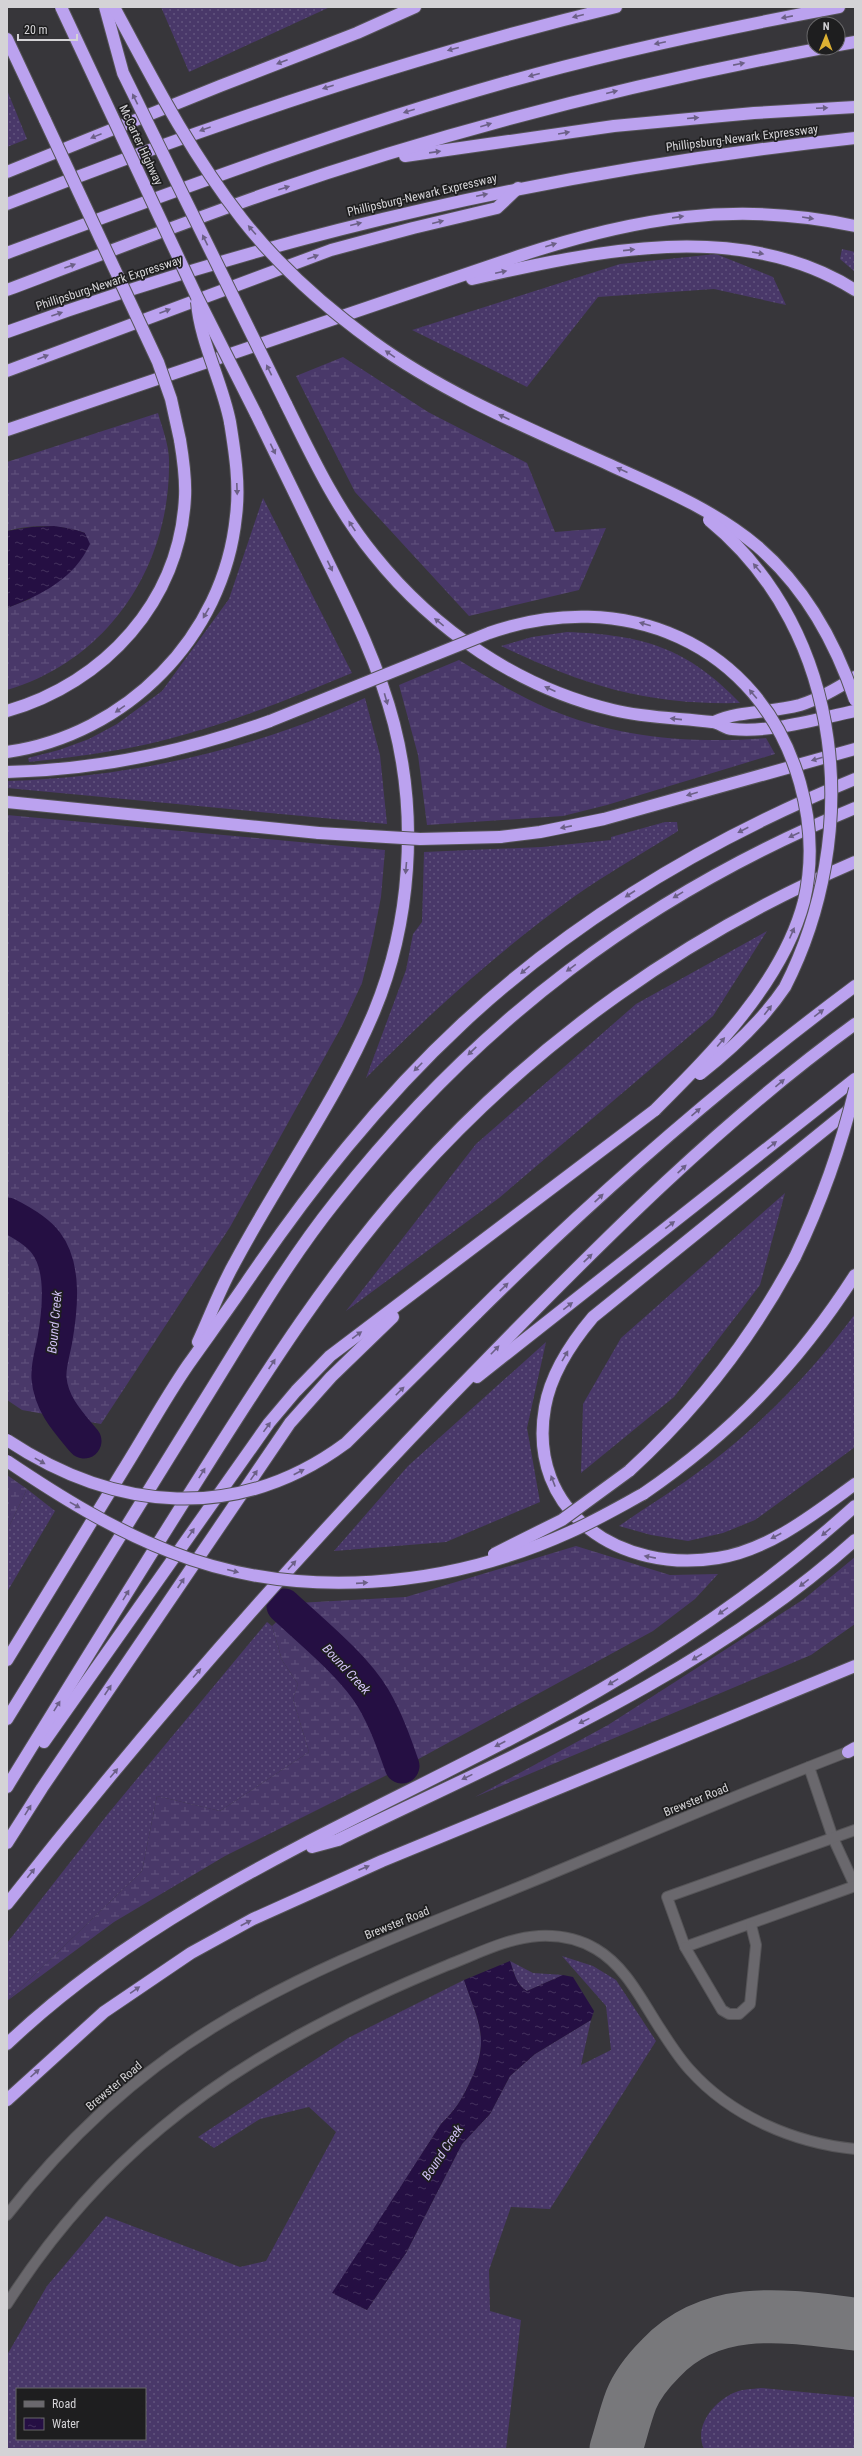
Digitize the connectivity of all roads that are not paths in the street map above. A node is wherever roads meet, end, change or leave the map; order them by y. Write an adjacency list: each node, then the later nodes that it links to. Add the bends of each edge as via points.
1 (61, 7): 19 (highway, McCarter Highway, bridge)
2 (105, 7): 29 (highway, one-way to 2, bridge, via 613,710 581,701 521,676 454,634 414,600 373,555 327,484 123,73)
3 (114, 7): 24 (highway, one-way to 3, bridge, via 496,413 433,381 372,341 317,297 264,245 222,192 168,107)
4 (415, 7): 12 (highway, one-way to 12, via 357,33)
5 (616, 7): 14 (highway, one-way to 14, via 437,54 316,91 163,144)
6 (839, 7): 16 (highway, one-way to 16, via 645,47 442,101 246,164)
7 (7, 39): 27 (highway, bridge, via 151,344 169,392 180,440 185,496 181,530 172,563 144,616 119,647 86,674 51,694)
8 (806, 51): 11 (highway, one-way to 8, via 496,122 631,88)
9 (855, 107): 11 (highway, one-way to 9, via 614,126)
10 (855, 138): 13 (highway, Phillipsburg-Newark Expressway, via 690,158)
11 (369, 161): 17 (highway, one-way to 11, via 268,193)
12 (7, 172)
13 (518, 188): 21 (highway, Phillipsburg-Newark Expressway, one-way to 13, via 152,282 307,237 418,209); 22 (highway, one-way to 13, via 331,250 497,208)
14 (7, 204)
15 (855, 226): 20 (highway, one-way to 15, via 554,244 657,220 728,212 765,213 800,216)
16 (7, 253)
17 (7, 290)
18 (855, 290): 20 (highway, one-way to 18, via 536,265 611,252 674,248 717,248 778,257 822,272)
19 (196, 295): 31 (highway, one-way to 31, bridge, via 198,322 220,382 230,422 238,496 234,536 217,591 189,639 163,672 138,696 113,714 64,738 28,749); 45 (highway, McCarter Highway, one-way to 45, bridge, via 354,616 384,692 400,753 405,784 407,862 396,942 374,1012 334,1090 233,1265)
20 (382, 302): 23 (highway)
21 (7, 332)
22 (7, 371)
23 (7, 430)
24 (658, 486): 26 (highway, bridge, via 729,525 758,547 783,571 806,600 832,643); 42 (highway, one-way to 24, bridge, via 751,1029 775,1001 795,970 819,921 835,869 840,833 842,780 836,726 826,691 807,647 778,595 756,566 717,527 689,505)
25 (855, 677): 29 (highway, via 831,692 800,705 728,716)
26 (855, 700)
27 (7, 711)
28 (855, 711): 29 (highway, via 759,728 730,729)
29 (714, 722)
30 (855, 749): 34 (highway, one-way to 34, bridge, via 604,819 500,837 420,839 319,833)
31 (7, 752)
32 (7, 772): 42 (highway, one-way to 32, bridge, via 701,1064 761,988 791,936 807,886 809,868 809,829 797,772 782,737 741,680 698,648 656,628 616,618 568,616 520,624 489,633 270,721 209,742 144,758 76,768)
33 (855, 779): 45 (highway, one-way to 45, via 759,822 636,890 547,952 490,999 410,1075 337,1157 290,1218)
34 (7, 802)
35 (855, 808): 57 (highway, one-way to 57, via 742,860 681,893 621,931 507,1019 405,1119 334,1203 281,1278)
36 (855, 862): 60 (highway, one-way to 36, via 264,1376 346,1259 414,1177 463,1125 516,1076 572,1029 631,985 727,924 792,890)
37 (855, 986): 47 (highway, one-way to 37, bridge, via 42,1462 74,1477 134,1494 184,1499 218,1497 249,1491 294,1475 346,1443 476,1314 591,1206 701,1108)
38 (855, 1024): 46 (highway, one-way to 38, via 531,1313 650,1198 754,1105)
39 (855, 1079): 46 (highway, one-way to 39)
40 (855, 1089): 52 (highway, bridge, via 826,1183 795,1257 770,1302 723,1370 671,1431 629,1471 562,1520 494,1553)
41 (855, 1105): 49 (highway, one-way to 41, via 795,1526 748,1549 704,1560 659,1559 618,1547 595,1534 575,1518 561,1499 550,1475 543,1432 545,1406 558,1368 574,1341 593,1318)
42 (655, 1110): 43 (highway)
43 (481, 1244): 61 (highway, one-way to 43, via 286,1402 330,1356); 64 (highway, one-way to 43, via 290,1423 331,1377 369,1340)
44 (855, 1275): 52 (highway, bridge, via 814,1335 772,1385 713,1442 643,1494 550,1541 507,1556)
45 (186, 1368): 54 (highway)
46 (439, 1408): 67 (highway, one-way to 46, via 220,1647 340,1512)
47 (7, 1440)
48 (7, 1461): 52 (highway, one-way to 52, bridge, via 93,1516 170,1552 202,1563 272,1579 324,1583 389,1580)
49 (855, 1484)
50 (855, 1506): 65 (highway, one-way to 65, via 751,1591 632,1670 538,1725)
51 (855, 1540): 65 (highway, one-way to 65, via 750,1623 609,1709 338,1840)
52 (440, 1573)
53 (855, 1659): 56 (highway)
54 (7, 1660)
55 (855, 1666): 56 (highway)
56 (778, 1699): 71 (highway, one-way to 56, via 109,2008 191,1953 253,1919 376,1863)
57 (7, 1720)
58 (853, 1750): 59 (street, Brewster Road)
59 (809, 1767): 63 (street); 73 (street, Brewster Road, via 364,1951 248,2007 191,2042 118,2098 64,2148)
60 (7, 1787)
61 (7, 1793)
62 (855, 1830): 63 (street)
63 (833, 1838): 66 (street); 69 (street, via 667,1897)
64 (7, 1843)
65 (291, 1852): 70 (highway, via 197,1902 136,1940 78,1981)
66 (855, 1886): 68 (street)
67 (7, 1904)
68 (751, 1924): 69 (street); 69 (street, via 756,1945 750,2004 739,2014 730,2014 722,2010)
69 (685, 1947)
70 (7, 2044)
71 (7, 2100)
72 (855, 2149): 74 (street, via 820,2144 784,2133 724,2100 709,2089 679,2057 629,1980 610,1959 597,1950 568,1938 525,1938 494,1947 362,2003 283,2045 202,2097 141,2146 89,2197 42,2253)
73 (7, 2215)
74 (7, 2304)

